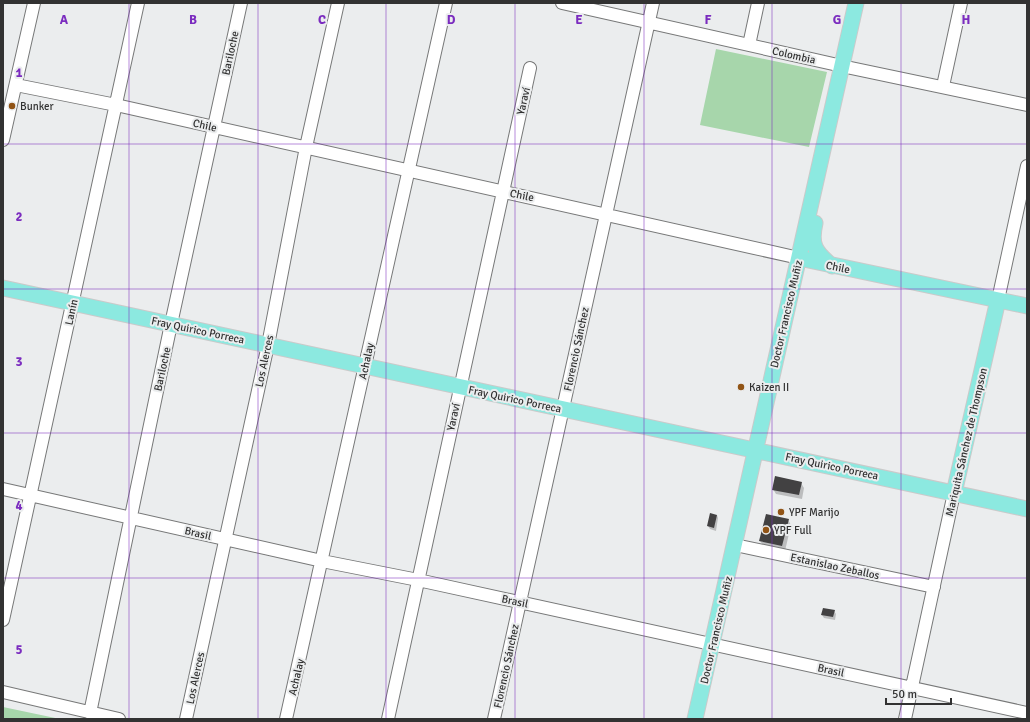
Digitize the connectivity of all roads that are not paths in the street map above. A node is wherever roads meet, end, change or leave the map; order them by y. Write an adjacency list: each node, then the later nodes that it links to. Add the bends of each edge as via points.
1 (34, 3): 16 (street)
2 (138, 3): 18 (street, Lanín)
3 (241, 3): 20 (street, Bariloche)
4 (338, 3): 22 (street, Los Alerces)
5 (446, 3): 24 (street, Achalay)
6 (562, 3): 12 (street, Colombia)
7 (653, 3): 12 (street, Florencio Sánchez)
8 (758, 3): 13 (street)
9 (856, 3): 14 (main road, Doctor Francisco Muñiz)
10 (866, 3): 14 (main road, Doctor Francisco Muñiz)
11 (961, 3): 17 (street)
12 (649, 22): 13 (street, Colombia); 26 (street, Florencio Sánchez)
13 (749, 45): 14 (street, Colombia)
14 (846, 67): 17 (street, Colombia); 27 (main road, Doctor Francisco Muñiz); 28 (main road, Doctor Francisco Muñiz, via 814,229 813,244 820,256)
15 (530, 68): 25 (street, Yaraví)
16 (16, 85): 18 (street, Chile); 21 (street)
17 (943, 86): 19 (street, Colombia)
18 (116, 105): 20 (street, Chile); 31 (street, Lanín)
19 (1027, 105)
20 (214, 127): 22 (street, Chile); 33 (street, Bariloche)
21 (3, 140)
22 (306, 147): 24 (street, Chile); 34 (street, Los Alerces)
23 (1027, 166): 30 (street, Mariquita Sánchez de Thompson)
24 (408, 170): 25 (street, Chile); 35 (street, Achalay)
25 (502, 191): 26 (street, Chile); 36 (street, Yaraví)
26 (606, 214): 27 (street, Chile); 37 (street, Florencio Sánchez)
27 (799, 258): 28 (main road, Chile); 38 (main road, Doctor Francisco Muñiz)
28 (832, 266): 30 (main road, Chile)
29 (3, 288): 31 (main road, Fray Quirico Porreca)
30 (998, 300): 32 (main road, Chile); 40 (main road, Mariquita Sánchez de Thompson)
31 (73, 303): 33 (main road, Fray Quirico Porreca); 41 (street, Lanín)
32 (1027, 306)
33 (171, 324): 34 (main road, Fray Quirico Porreca); 43 (street, Bariloche)
34 (268, 345): 35 (main road, Fray Quirico Porreca); 44 (street, Los Alerces)
35 (365, 367): 36 (main road, Fray Quirico Porreca); 46 (street, Achalay)
36 (460, 387): 37 (main road, Fray Quirico Porreca); 47 (street, Yaraví)
37 (563, 409): 38 (main road, Fray Quirico Porreca); 49 (street, Florencio Sánchez)
38 (755, 450): 40 (main road, Fray Quirico Porreca); 45 (main road, Doctor Francisco Muñiz)
39 (3, 489): 41 (street, Brasil)
40 (954, 493): 42 (main road, Fray Quirico Porreca); 48 (street, Mariquita Sánchez de Thompson)
41 (30, 495): 43 (street, Brasil); 50 (street, Lanín)
42 (1027, 509)
43 (131, 517): 44 (street, Brasil); 55 (street, Bariloche)
44 (225, 539): 46 (street, Brasil); 57 (street, Los Alerces)
45 (736, 544): 48 (street, Estanislao Zeballos); 51 (main road, Doctor Francisco Muñiz)
46 (322, 561): 47 (street, Brasil); 58 (street, Achalay)
47 (418, 580): 49 (street, Brasil); 59 (street, Yaraví)
48 (934, 587): 52 (street, Mariquita Sánchez de Thompson)
49 (520, 602): 51 (street, Brasil); 60 (street, Florencio Sánchez)
50 (3, 620)
51 (713, 644): 52 (street, Brasil); 61 (main road, Doctor Francisco Muñiz)
52 (912, 688): 54 (street, Brasil); 62 (street, Mariquita Sánchez de Thompson)
53 (3, 692): 55 (street)
54 (1027, 712)
55 (90, 713): 56 (street)
56 (119, 719)
57 (186, 719)
58 (286, 719)
59 (388, 719)
60 (494, 719)
61 (695, 719)
62 (905, 719)

